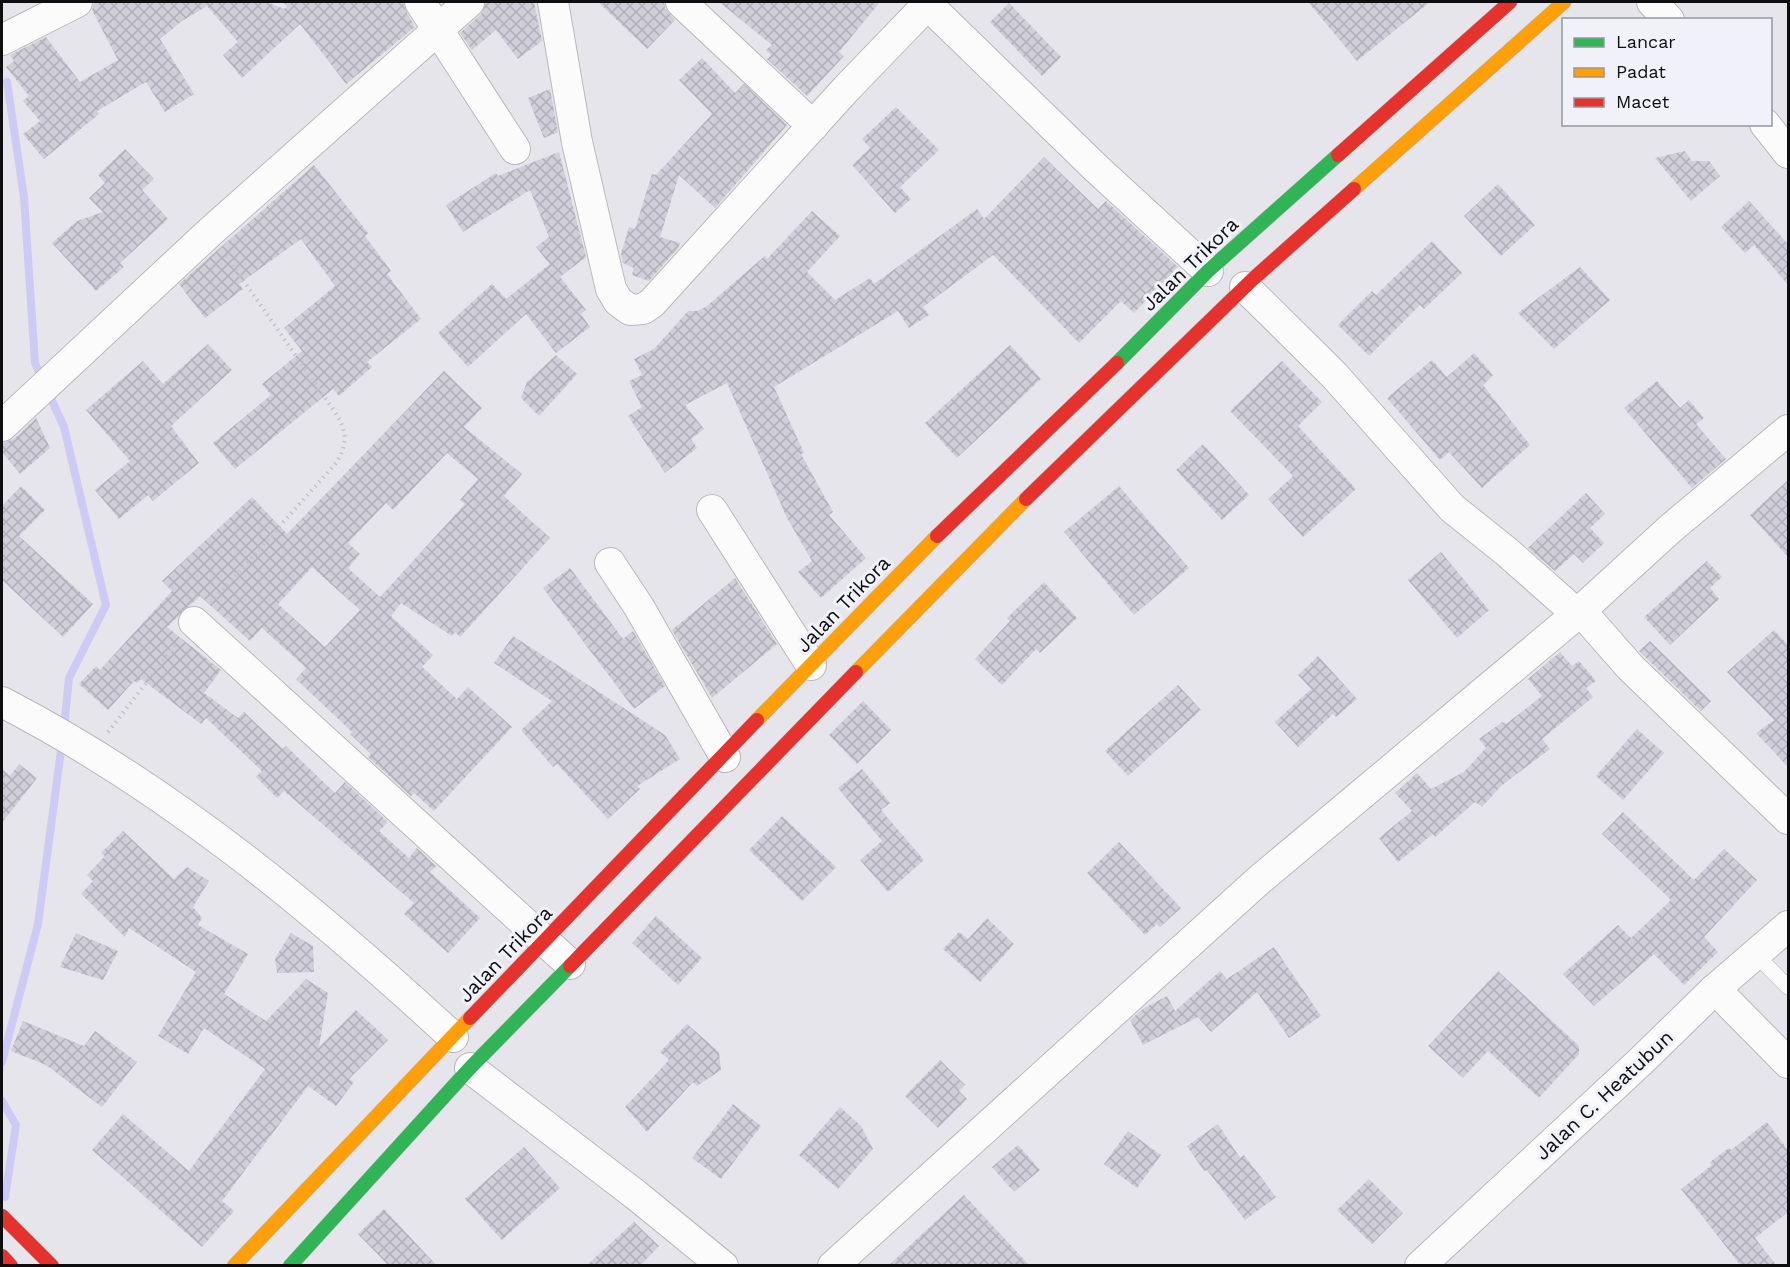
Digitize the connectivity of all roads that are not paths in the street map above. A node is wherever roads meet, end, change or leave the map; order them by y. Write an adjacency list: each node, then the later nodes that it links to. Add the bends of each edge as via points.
1 (77, 2): 12 (street)
2 (420, 2): 11 (street)
3 (469, 2): 11 (street)
4 (553, 2): 13 (street, via 604,269 618,301 630,310 652,303)
5 (681, 2): 13 (street)
6 (1510, 2): 17 (main road, Jalan Trikora)
7 (1564, 2): 18 (main road)
8 (1652, 2): 10 (street)
9 (927, 3): 13 (street); 17 (street)
10 (1667, 18)
11 (440, 29): 15 (street); 19 (street, via 210,232)
12 (2, 40)
13 (813, 126)
14 (1767, 126): 16 (street)
15 (515, 149)
16 (1788, 153)
17 (1208, 271): 25 (main road, Jalan Trikora)
18 (1245, 287): 23 (street, via 1334,375 1452,508); 32 (main road, via 997,527)
19 (2, 426)
20 (1788, 430): 23 (street)
21 (712, 510): 25 (street)
22 (610, 563): 27 (street)
23 (1578, 612): 28 (street); 45 (street, via 1258,881)
24 (194, 622): 30 (street)
25 (811, 665): 27 (main road, Jalan Trikora)
26 (2, 702): 35 (street, via 93,752 190,817 375,965)
27 (725, 757): 30 (main road, Jalan Trikora)
28 (1788, 819)
29 (1788, 926): 31 (street, Jalan C. Heatubun)
30 (545, 939): 32 (street); 35 (main road, Jalan Trikora)
31 (1757, 956): 33 (lane); 34 (street, Jalan C. Heatubun)
32 (570, 964): 37 (main road)
33 (1788, 987)
34 (1715, 989): 36 (street); 46 (street, Jalan C. Heatubun)
35 (453, 1037): 42 (main road, Jalan Trikora)
36 (1788, 1063)
37 (470, 1068): 43 (main road); 44 (street)
38 (2, 1216): 41 (main road)
39 (2, 1256): 40 (main road)
40 (11, 1266)
41 (52, 1266)
42 (234, 1266)
43 (290, 1266)
44 (723, 1266)
45 (833, 1266)
46 (1420, 1266)

